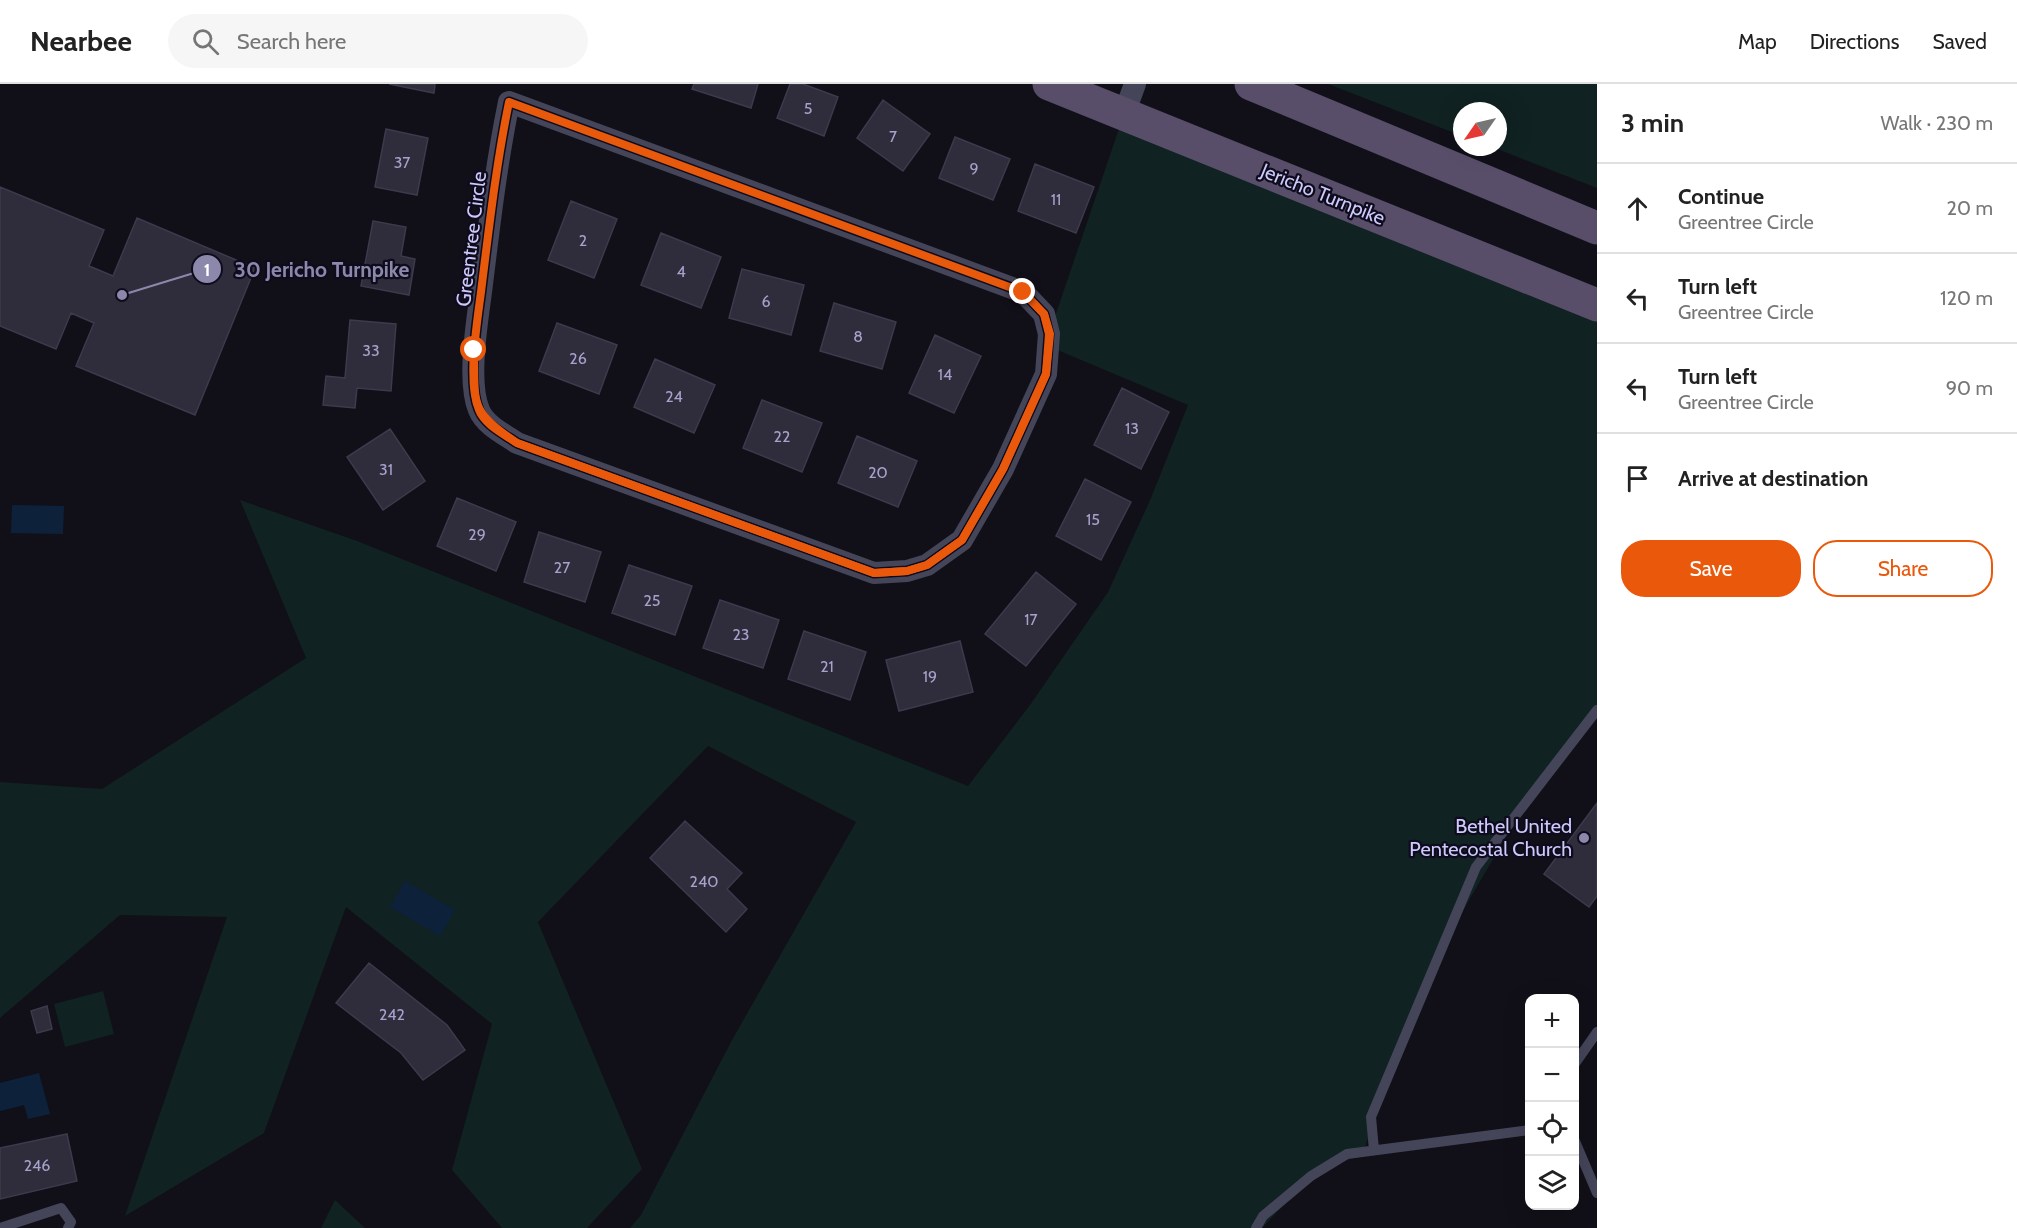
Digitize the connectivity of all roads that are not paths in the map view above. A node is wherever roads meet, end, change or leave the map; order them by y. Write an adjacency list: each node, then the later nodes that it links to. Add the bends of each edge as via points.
1 (1049, 84): 4 (main road, Jericho Turnpike)
2 (1251, 84): 5 (main road)
3 (513, 93): 3 (street, Greentree Circle, via 496,169 474,350 475,394 486,422 517,443 874,573 927,565 962,540 1003,469 1046,374 1050,334 1044,314 1023,292)
4 (1130, 99): 6 (main road, Jericho Turnpike)
5 (1597, 228)
6 (1597, 305)
7 (1597, 710): 12 (lane, via 1476,867 1371,1117)
8 (1597, 1032): 9 (lane)
9 (1579, 1059)
10 (1525, 1131): 12 (lane)
11 (1579, 1149): 13 (lane)
12 (1374, 1150): 16 (lane, via 1347,1154 1311,1176 1263,1216)
13 (1597, 1193)
14 (0, 1228): 15 (lane, via 61,1208 70,1222)
15 (68, 1228)
16 (1256, 1228)

